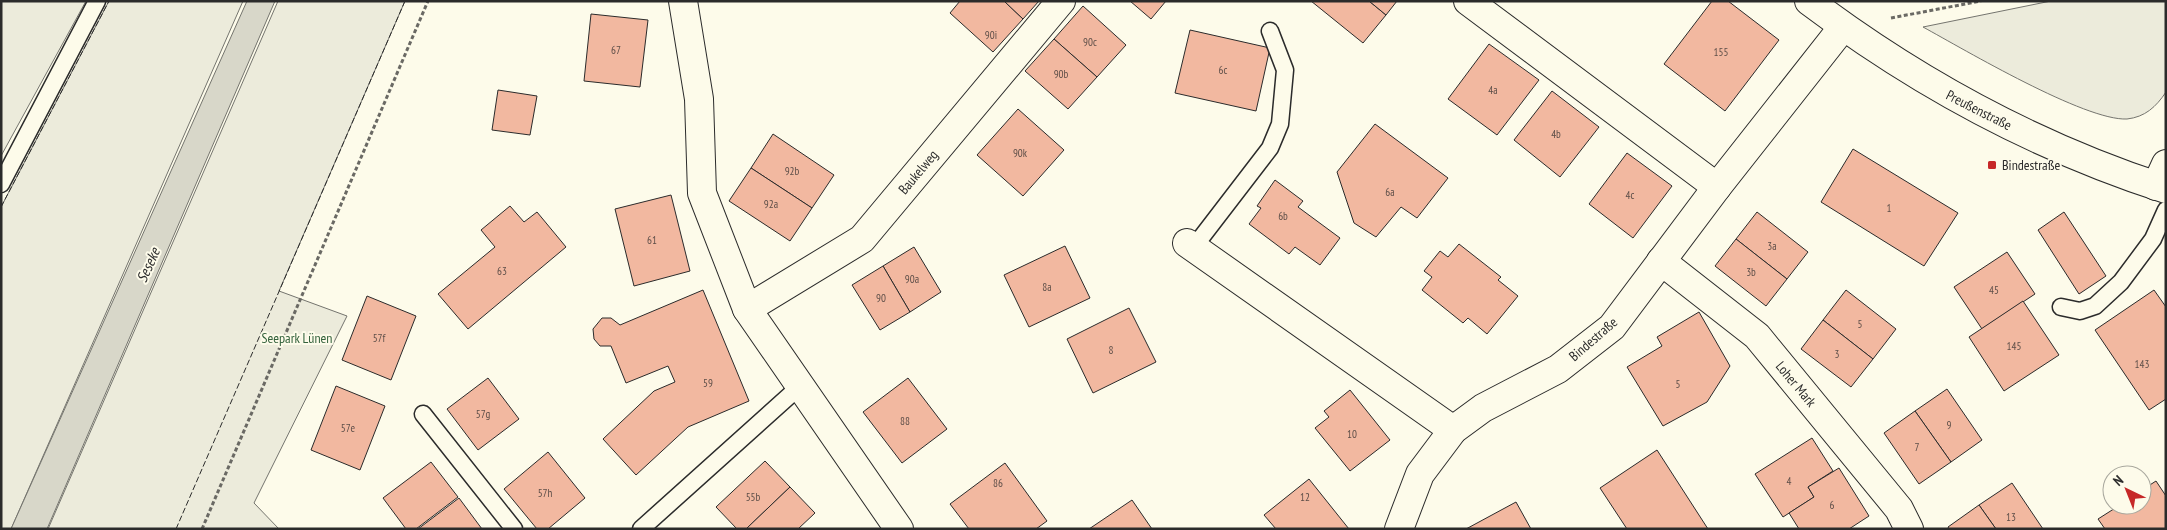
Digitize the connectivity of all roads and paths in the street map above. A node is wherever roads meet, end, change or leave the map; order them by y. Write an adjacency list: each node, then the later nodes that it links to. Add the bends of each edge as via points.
1 (98, 1): 10 (lane)
2 (428, 1): 20 (path)
3 (683, 1): 16 (street, via 699,99 702,193)
4 (1061, 1): 16 (street, Baukelweg, via 862,239)
5 (1468, 1): 11 (street)
6 (1809, 1): 8 (street, Preußenstraße)
7 (1982, 1): 8 (path)
8 (1844, 27): 11 (street, Bindestraße); 12 (street, Preußenstraße, via 1954,98 2056,147)
9 (1270, 31): 13 (lane, via 1285,70 1280,124 1270,148)
10 (1, 184)
11 (1718, 186): 14 (street, Bindestraße)
12 (2163, 187): 15 (lane, via 2153,239 2121,282 2095,306 2080,311)
13 (1190, 245): 19 (street)
14 (1661, 262): 19 (street, Bindestraße, via 1612,327 1558,369 1483,408); 25 (street, Loher Mark, via 1757,336 1899,509)
15 (2061, 307)
16 (746, 309): 17 (street)
17 (799, 387): 22 (lane); 23 (street)
18 (423, 414): 21 (lane)
19 (1453, 430): 24 (street, Bindestraße, via 1420,474)
20 (202, 529)
21 (514, 529)
22 (641, 529)
23 (899, 529)
24 (1399, 529)
25 (1909, 529)

